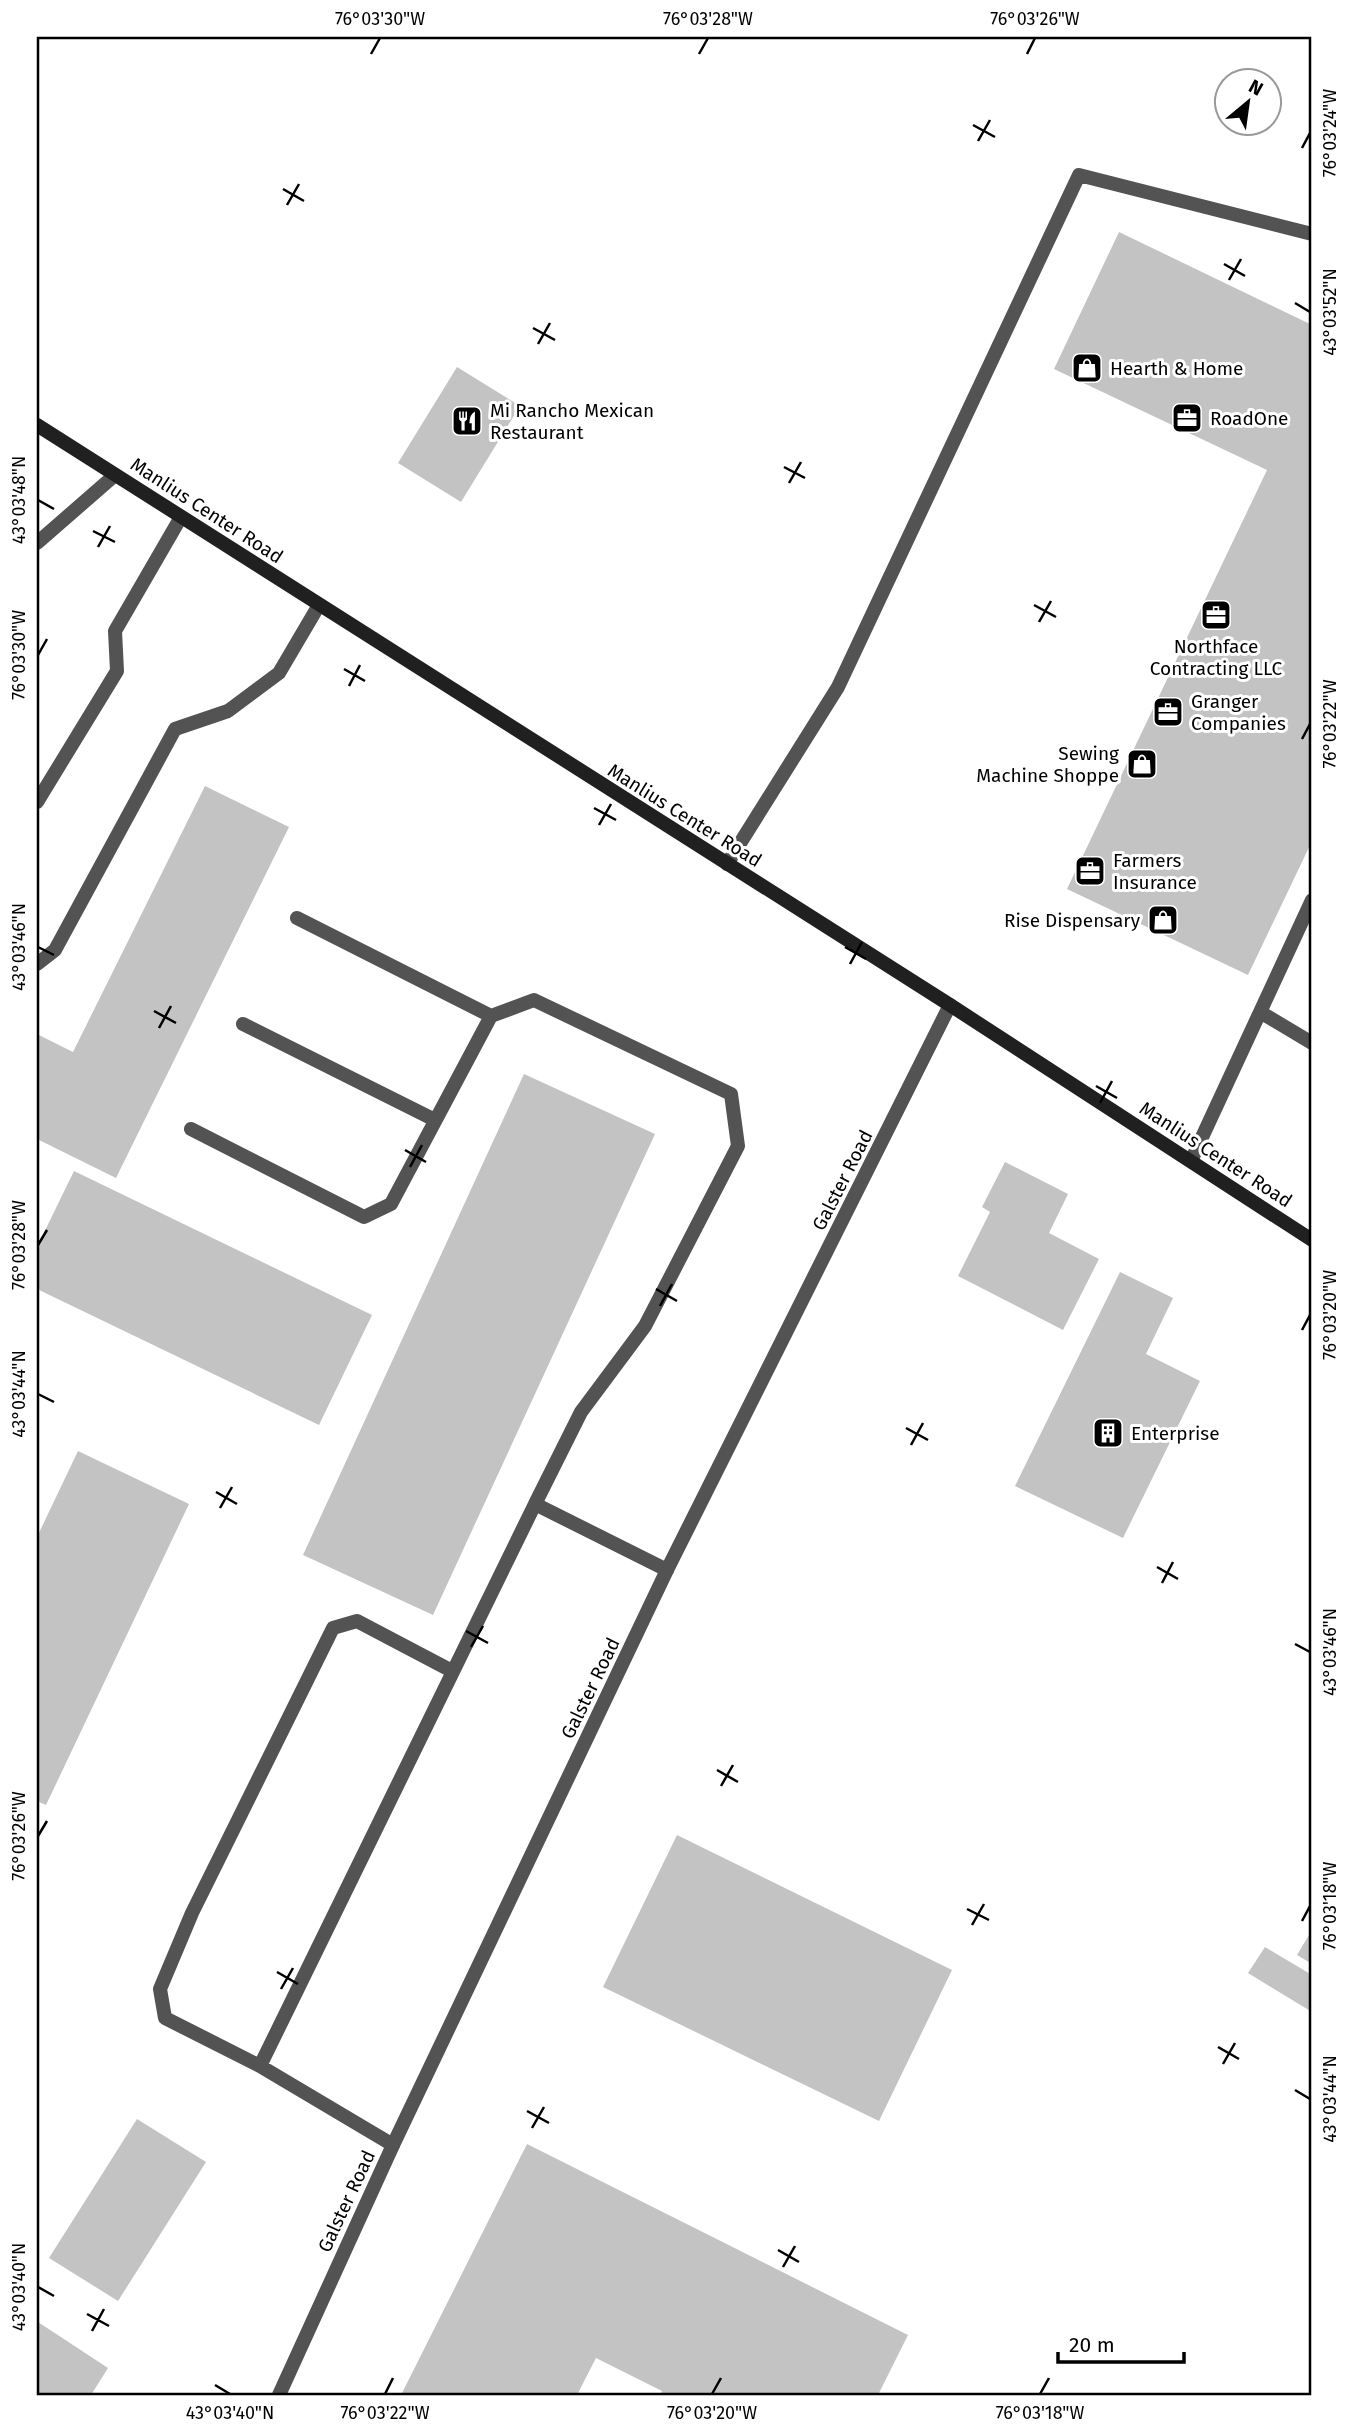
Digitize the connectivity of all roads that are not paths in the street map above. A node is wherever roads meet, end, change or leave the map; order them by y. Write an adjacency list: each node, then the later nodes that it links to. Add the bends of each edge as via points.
1 (1312, 234): 8 (street, via 1079,175 838,687)
2 (37, 425): 3 (main road, Manlius Center Road)
3 (115, 475): 4 (main road, Manlius Center Road); 5 (street)
4 (181, 516): 6 (main road, Manlius Center Road); 7 (street, via 115,631 117,671)
5 (37, 543)
6 (319, 605): 8 (main road, Manlius Center Road); 11 (street, via 279,673 229,711 175,729 55,950)
7 (37, 802)
8 (727, 864): 12 (main road, Manlius Center Road)
9 (1312, 900): 13 (street)
10 (297, 918): 14 (street)
11 (37, 964)
12 (950, 1005): 19 (main road, Manlius Center Road); 22 (street, Galster Road)
13 (1260, 1012): 16 (street); 19 (street)
14 (491, 1016): 17 (street); 21 (street, via 534,1000 731,1094 738,1146 645,1326 581,1412)
15 (243, 1024): 17 (street)
16 (1312, 1043)
17 (435, 1120): 18 (street, via 391,1204 365,1217)
18 (191, 1129)
19 (1191, 1161): 20 (main road, Manlius Center Road)
20 (1312, 1240)
21 (535, 1504): 22 (street); 23 (street)
22 (667, 1570): 25 (street, Galster Road)
23 (452, 1671): 24 (street); 24 (street, via 357,1621 333,1628 192,1913 160,1989 165,2018)
24 (260, 2066): 25 (street)
25 (393, 2145): 26 (street, Galster Road)
26 (278, 2395)

